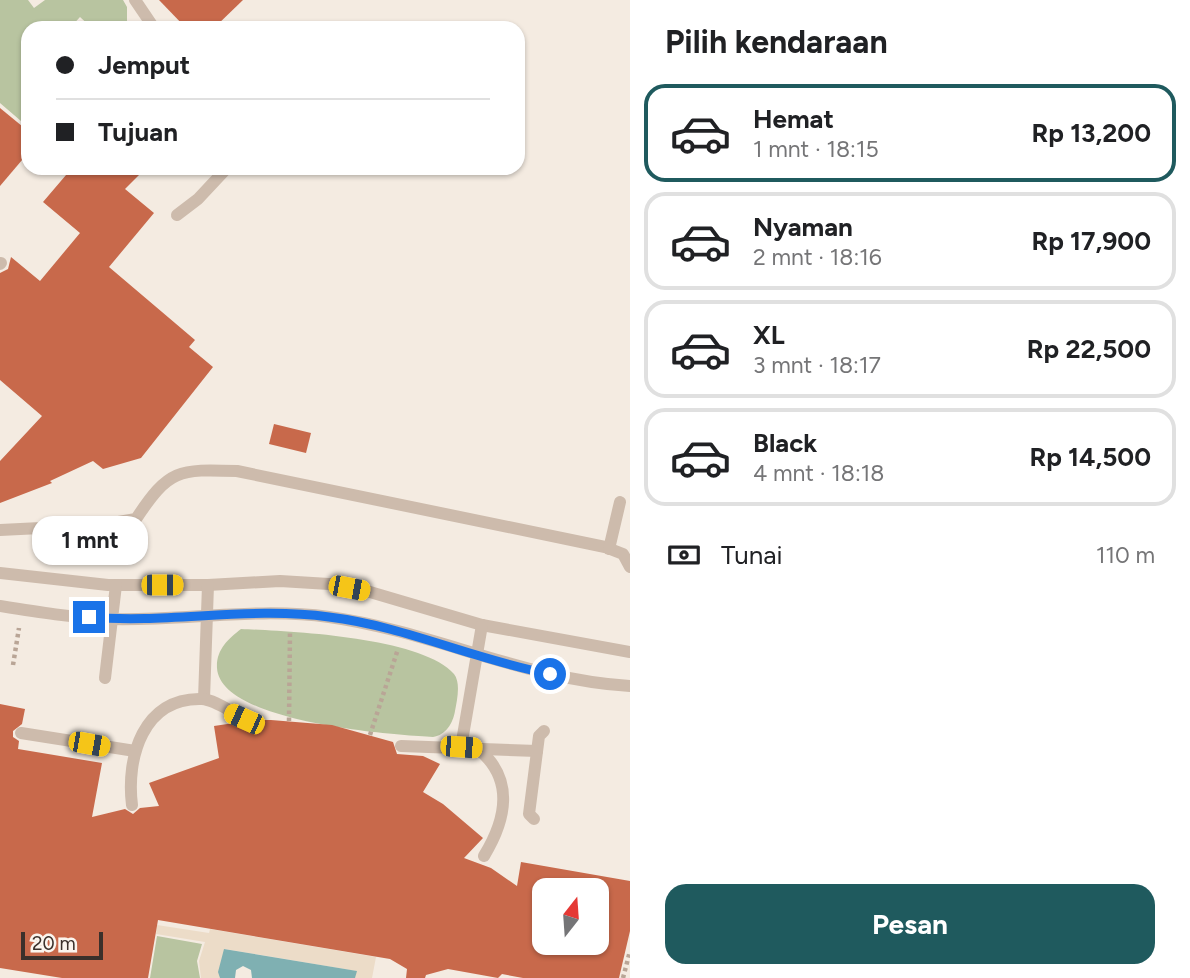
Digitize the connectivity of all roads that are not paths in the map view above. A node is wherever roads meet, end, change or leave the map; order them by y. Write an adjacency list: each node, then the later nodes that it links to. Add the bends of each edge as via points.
1 (135, 0): 2 (lane)
2 (148, 21)
3 (221, 175): 4 (lane)
4 (177, 215)
5 (618, 511): 7 (lane)
6 (0, 530): 7 (lane, via 136,519 170,477 206,470 308,484)
7 (609, 549): 8 (lane, via 623,554)
8 (630, 567)
9 (0, 573): 10 (lane)
10 (116, 585): 11 (lane); 14 (lane)
11 (208, 586): 13 (lane); 15 (lane, via 280,581 329,584)
12 (0, 606): 14 (lane)
13 (207, 615): 14 (lane); 17 (lane, via 328,617 378,626); 20 (lane)
14 (112, 619): 18 (lane)
15 (482, 625): 16 (lane); 17 (lane)
16 (630, 649)
17 (476, 655): 19 (lane, via 529,670); 25 (lane)
18 (105, 678)
19 (630, 687)
20 (204, 699): 21 (lane); 27 (lane, via 165,708 148,723)
21 (251, 721)
22 (544, 731): 28 (lane)
23 (21, 733): 27 (lane)
24 (401, 746): 25 (lane)
25 (461, 747): 26 (lane)
26 (477, 748): 28 (lane); 31 (lane, via 497,771 504,804 502,822)
27 (135, 751): 29 (lane)
28 (537, 751): 30 (lane, via 529,814)
29 (132, 805)
30 (534, 819)
31 (484, 856)

